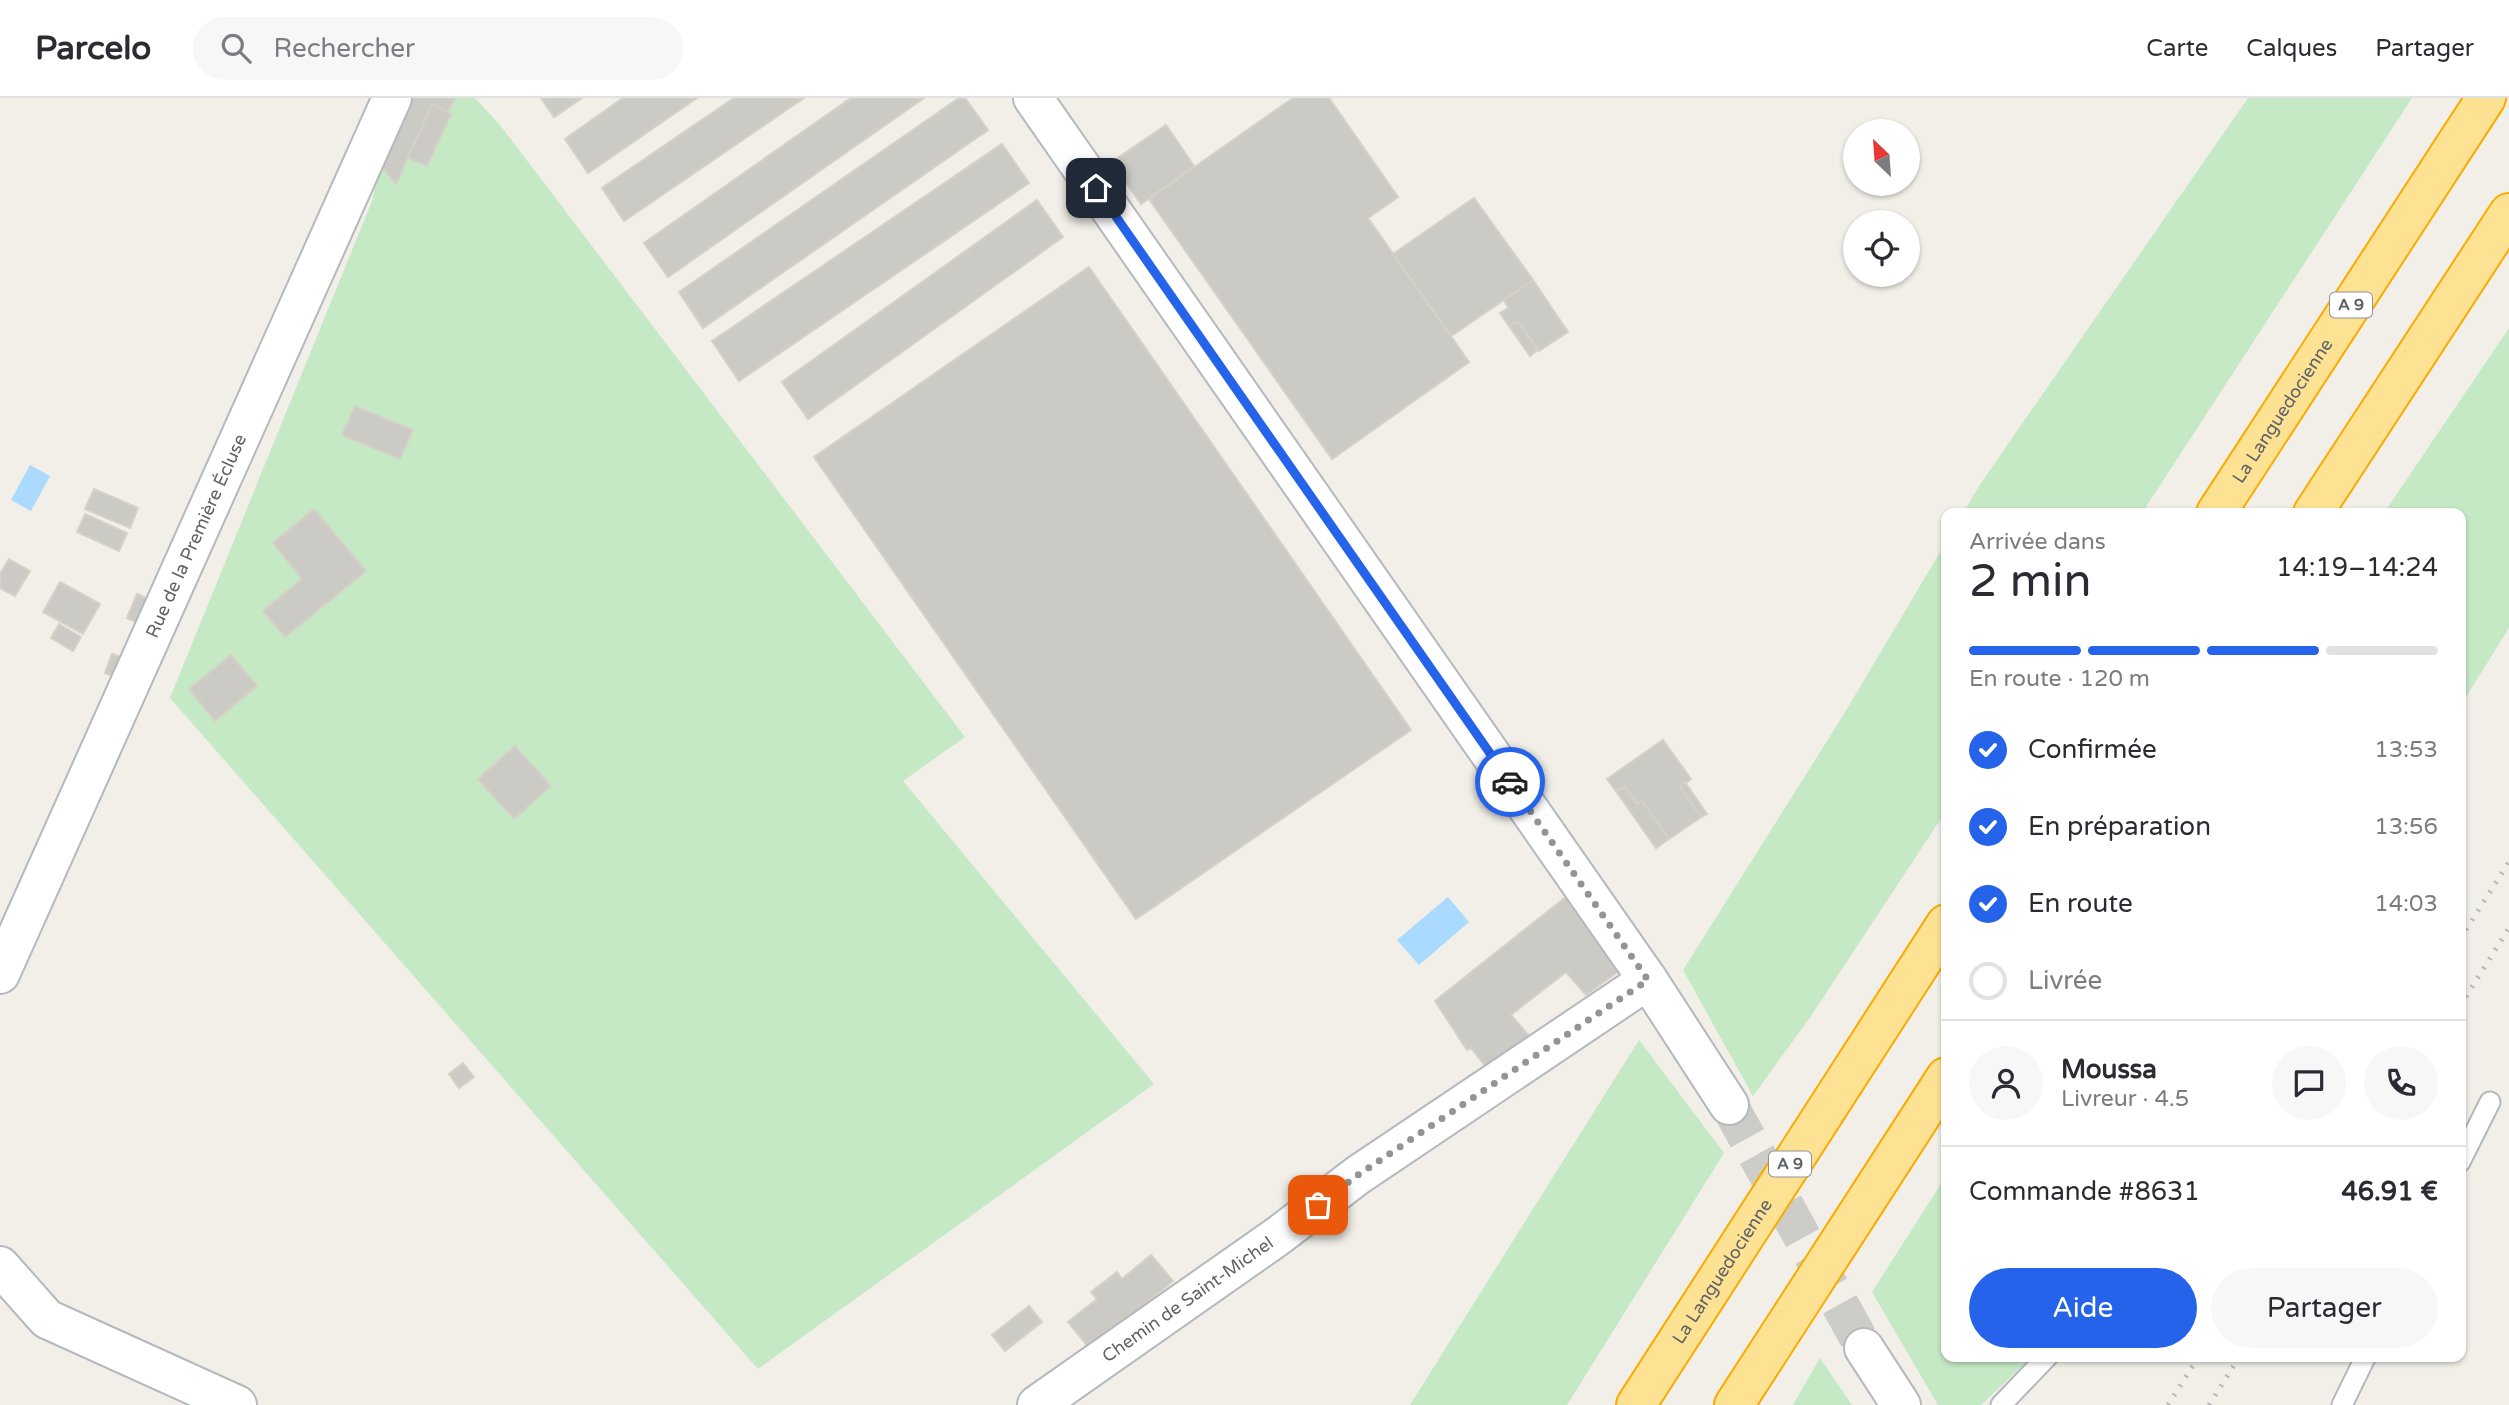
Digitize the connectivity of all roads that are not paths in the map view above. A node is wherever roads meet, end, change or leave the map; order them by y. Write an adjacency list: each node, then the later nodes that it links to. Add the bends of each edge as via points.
1 (392, 98): 8 (street, Rue de la Première Écluse)
2 (1033, 98): 9 (street)
3 (2486, 98): 5 (highway, La Languedocienne / A 9)
4 (2509, 213): 6 (highway)
5 (2219, 508)
6 (2316, 508)
7 (1941, 933): 20 (highway, La Languedocienne / A 9)
8 (0, 974)
9 (1648, 980): 12 (street); 19 (street, Chemin de Saint-Michel, via 1358,1175 1279,1236)
10 (1941, 1085): 21 (highway)
11 (2490, 1102): 13 (lane)
12 (1729, 1105)
13 (2466, 1150)
14 (0, 1266): 18 (street, via 47,1319)
15 (1864, 1348): 22 (street)
16 (2042, 1362): 23 (lane)
17 (2363, 1362): 24 (lane)
18 (237, 1405)
19 (1037, 1405)
20 (1636, 1405)
21 (1734, 1405)
22 (1901, 1405)
23 (2001, 1405)
24 (2342, 1405)

